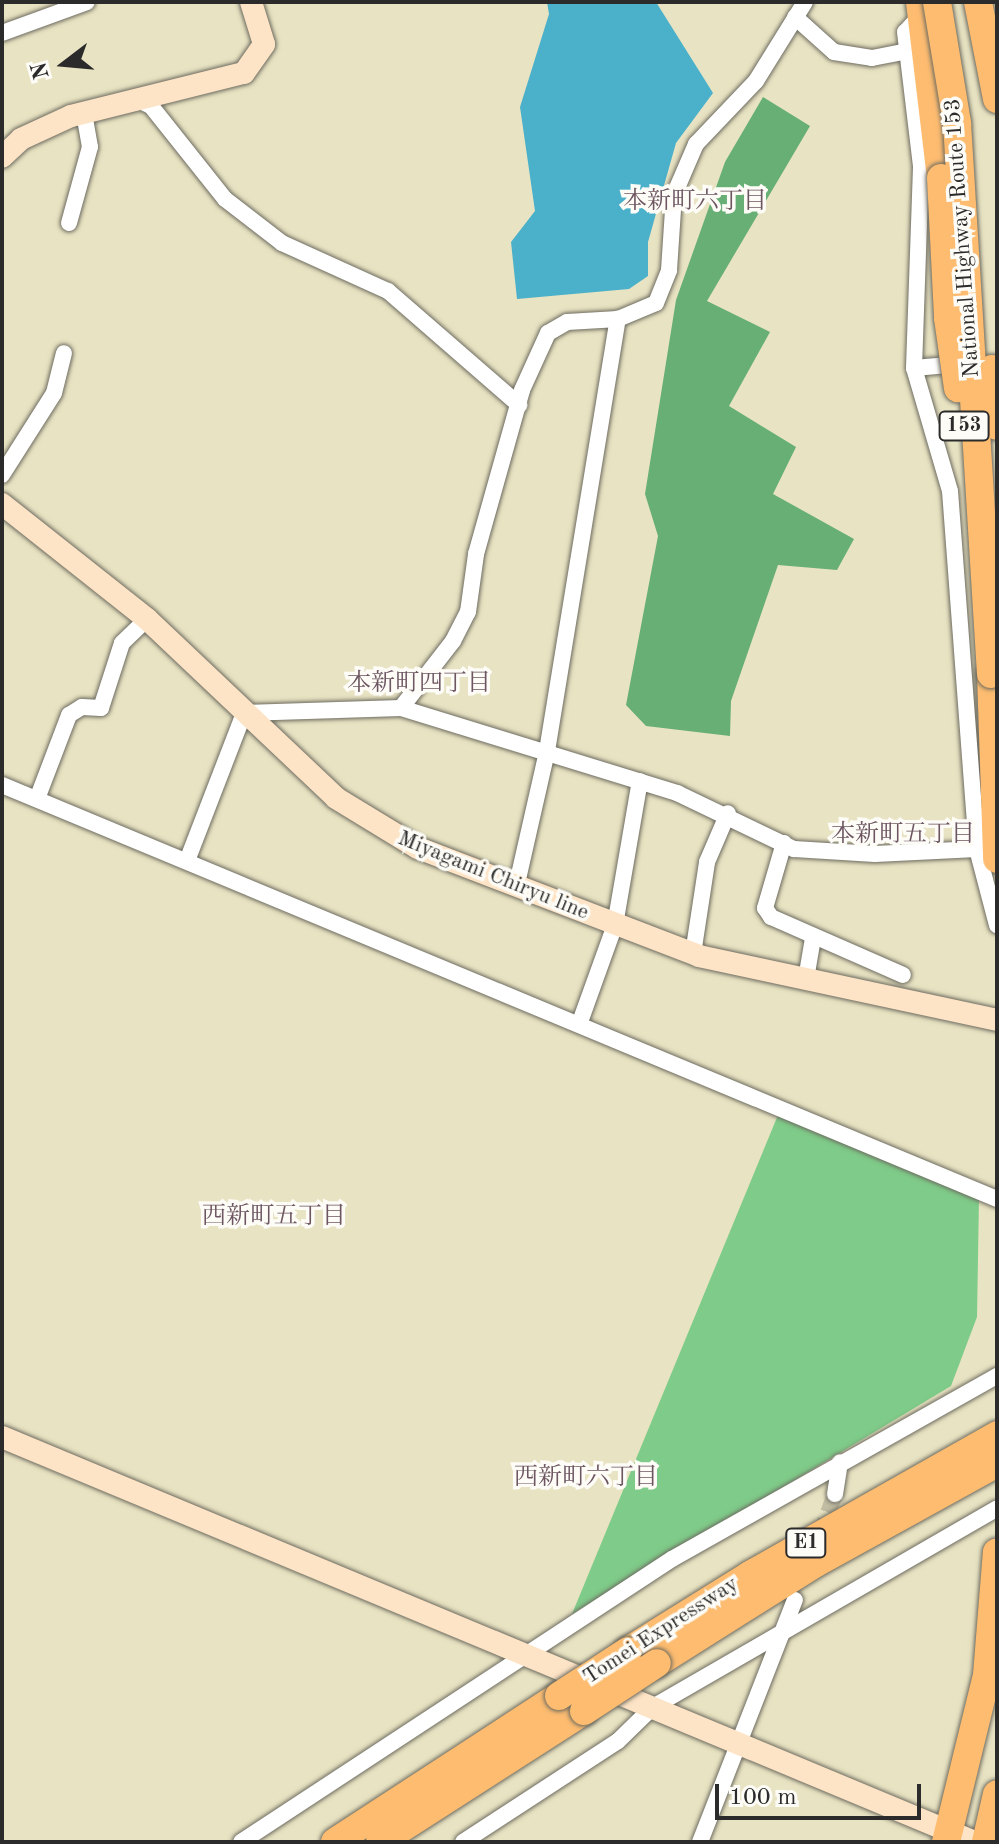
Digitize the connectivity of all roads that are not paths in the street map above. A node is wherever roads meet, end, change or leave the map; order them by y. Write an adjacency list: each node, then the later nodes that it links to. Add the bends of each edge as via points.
1 (87, 2): 8 (street)
2 (251, 2): 10 (street, via 264,44 244,73)
3 (805, 2): 7 (street)
4 (955, 2): 20 (highway, National Highway Route 153 / 153, bridge, via 981,205)
5 (978, 2): 11 (highway)
6 (927, 6): 9 (street, via 905,32); 24 (highway, 153, bridge, via 948,318 970,465 979,633); 24 (highway, National Highway Route 153 / 153, bridge, via 959,152)
7 (795, 17): 9 (street, via 834,52 872,58); 15 (street, via 756,81 696,144 674,195 669,270 656,303)
8 (2, 33)
9 (907, 51): 18 (street, via 921,167)
10 (136, 99): 12 (street); 19 (street, via 151,106 225,199 282,243 388,291)
11 (997, 99)
12 (84, 112): 13 (street, via 21,139); 14 (street, via 90,147)
13 (2, 157)
14 (69, 223)
15 (618, 319): 19 (street, via 567,322 548,333); 27 (street)
16 (64, 353): 21 (street, via 54,393)
17 (997, 362): 18 (street)
18 (914, 368): 33 (street, via 950,491)
19 (519, 405): 25 (street, via 476,554 468,612 453,641)
20 (997, 426)
21 (2, 475)
22 (2, 504): 23 (street, Miyagami Chiryu line)
23 (147, 619): 26 (street, Miyagami Chiryu line); 30 (street, via 122,643 101,708 82,707 69,715)
24 (991, 674): 33 (highway, National Highway Route 153 / 153)
25 (401, 708): 26 (street); 27 (street)
26 (244, 713): 34 (street); 35 (street, Miyagami Chiryu line, via 336,798 379,828)
27 (547, 751): 28 (street); 35 (street)
28 (640, 781): 31 (street); 36 (street)
29 (2, 785): 30 (street)
30 (37, 799): 34 (street)
31 (728, 813): 32 (street); 39 (street, via 707,862)
32 (784, 843): 33 (street, via 794,849 846,853); 38 (street, via 765,908 771,917)
33 (987, 854): 37 (street)
34 (187, 861): 43 (street)
35 (516, 888): 36 (street, Miyagami Chiryu line)
36 (615, 925): 39 (street, Miyagami Chiryu line); 43 (street)
37 (997, 925)
38 (813, 938): 40 (street); 41 (street)
39 (693, 954): 41 (street, Miyagami Chiryu line)
40 (903, 975)
41 (806, 979): 42 (street, Miyagami Chiryu line)
42 (997, 1020)
43 (580, 1022): 44 (street)
44 (997, 1199)
45 (997, 1376): 48 (street)
46 (2, 1437): 54 (street)
47 (992, 1452): 60 (highway, Tomei Expressway / E1, bridge, via 750,1575); 61 (highway, Tomei Expressway / E1, bridge)
48 (840, 1462): 49 (street); 54 (street, via 672,1559)
49 (835, 1494)
50 (997, 1508): 53 (street)
51 (997, 1552): 58 (highway, via 987,1675)
52 (795, 1600): 53 (street)
53 (785, 1635): 55 (street); 56 (street)
54 (530, 1657): 55 (street); 59 (street)
55 (653, 1707): 56 (street); 62 (street, via 618,1741)
56 (742, 1744): 58 (street); 63 (street)
57 (997, 1794): 64 (highway)
58 (957, 1838)
59 (241, 1842)
60 (335, 1842)
61 (380, 1842)
62 (463, 1842)
63 (700, 1842)
64 (986, 1842)

